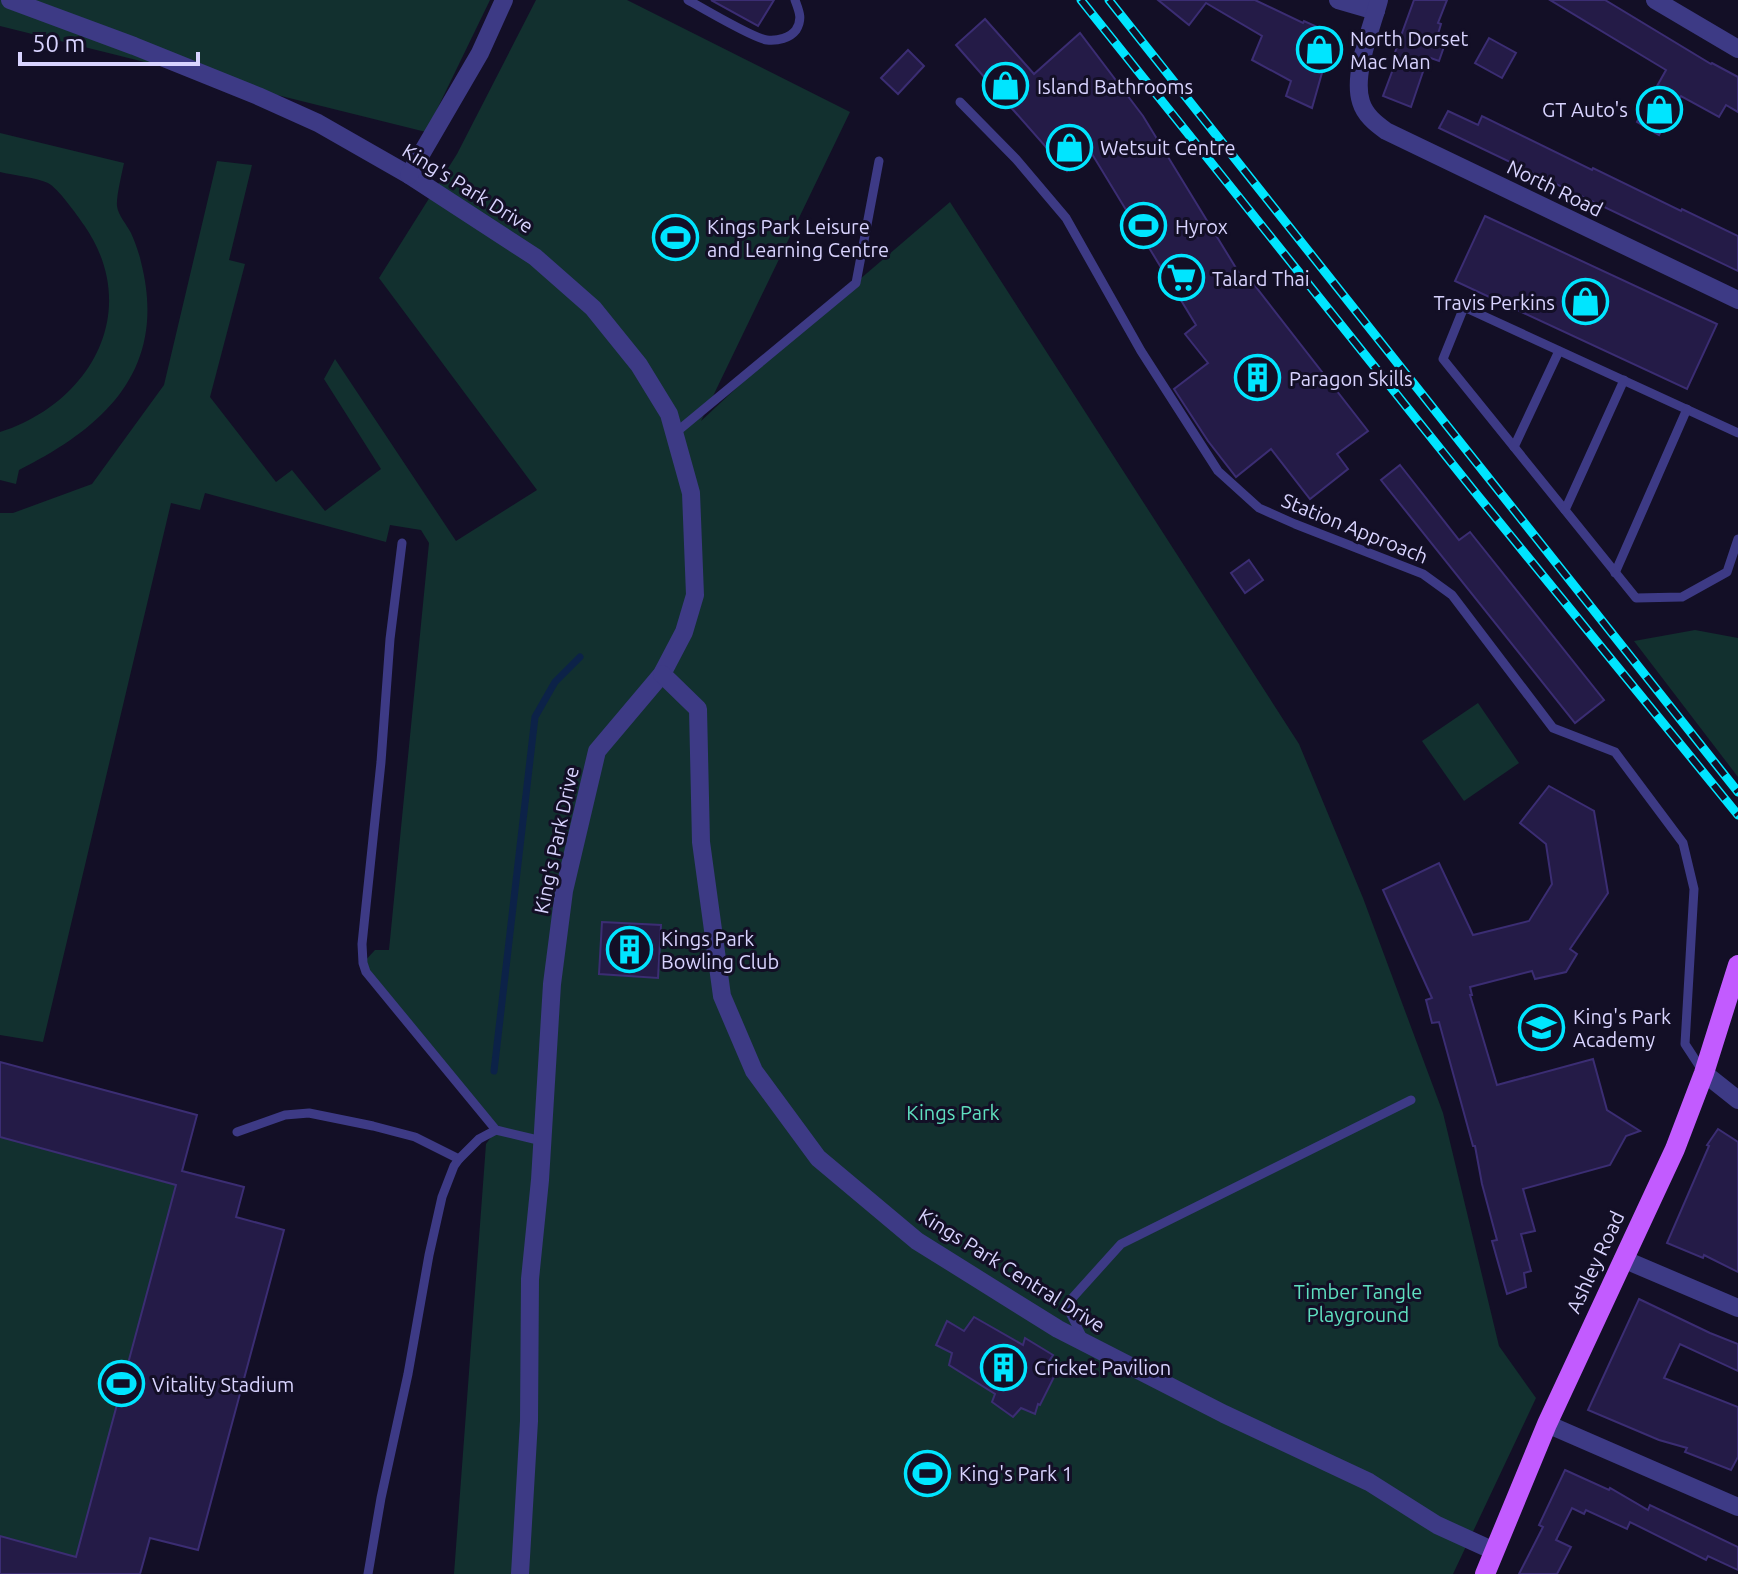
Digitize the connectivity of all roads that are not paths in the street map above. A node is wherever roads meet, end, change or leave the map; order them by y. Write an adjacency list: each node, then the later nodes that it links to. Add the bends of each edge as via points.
1 (10, 0): 11 (street, King's Park Drive, via 225,82 318,123)
2 (504, 0): 11 (street, via 480,53)
3 (688, 0): 4 (lane, via 764,40 792,35 800,24)
4 (795, 0)
5 (1338, 0): 7 (street)
6 (1655, 0): 8 (street)
7 (1378, 6): 12 (street, North Road, via 1358,86 1372,120)
8 (1738, 49)
9 (960, 102): 25 (lane, Station Approach, via 1066,218 1141,351 1218,471 1259,508 1433,581 1452,595 1553,728 1615,752 1683,843 1694,889 1685,1044)
10 (879, 161): 17 (lane, via 856,283)
11 (409, 175): 17 (street, King's Park Drive, via 535,257 593,308 639,365 669,414)
12 (1738, 300)
13 (1559, 351): 14 (lane); 18 (lane); 18 (lane, via 1464,307 1443,359)
14 (1624, 380): 15 (lane); 19 (lane)
15 (1687, 409): 16 (lane); 22 (lane)
16 (1738, 433)
17 (674, 434): 23 (street, King's Park Drive, via 691,493 695,595 684,632)
18 (1514, 447): 19 (lane)
19 (1565, 510): 22 (lane)
20 (1738, 539): 22 (lane, via 1727,572 1682,597 1636,598)
21 (402, 543): 28 (lane, via 363,963)
22 (1615, 573)
23 (662, 674): 30 (street, King's Park Drive, via 597,751 564,891); 34 (street, Kings Park Central Drive, via 698,709 701,842 722,996 754,1071 818,1158 917,1241)
24 (1738, 965): 25 (main road, Ashley Road)
25 (1704, 1073): 27 (street); 32 (main road, Ashley Road)
26 (1411, 1100): 34 (lane, via 1121,1244 1066,1305)
27 (1738, 1100)
28 (496, 1130): 30 (lane); 31 (lane)
29 (237, 1132): 31 (lane, via 285,1115 309,1113 415,1137)
30 (542, 1141): 39 (street, King's Park Drive, via 530,1279)
31 (459, 1159): 38 (lane, via 442,1197 429,1255)
32 (1623, 1259): 33 (street); 35 (main road, Ashley Road)
33 (1738, 1308)
34 (1085, 1343): 37 (street, Kings Park Central Drive, via 1369,1482 1437,1525)
35 (1547, 1424): 36 (street); 37 (main road, Ashley Road)
36 (1738, 1507)
37 (1494, 1551): 40 (main road, Ashley Road)
38 (368, 1574)
39 (520, 1574)
40 (1485, 1574)

